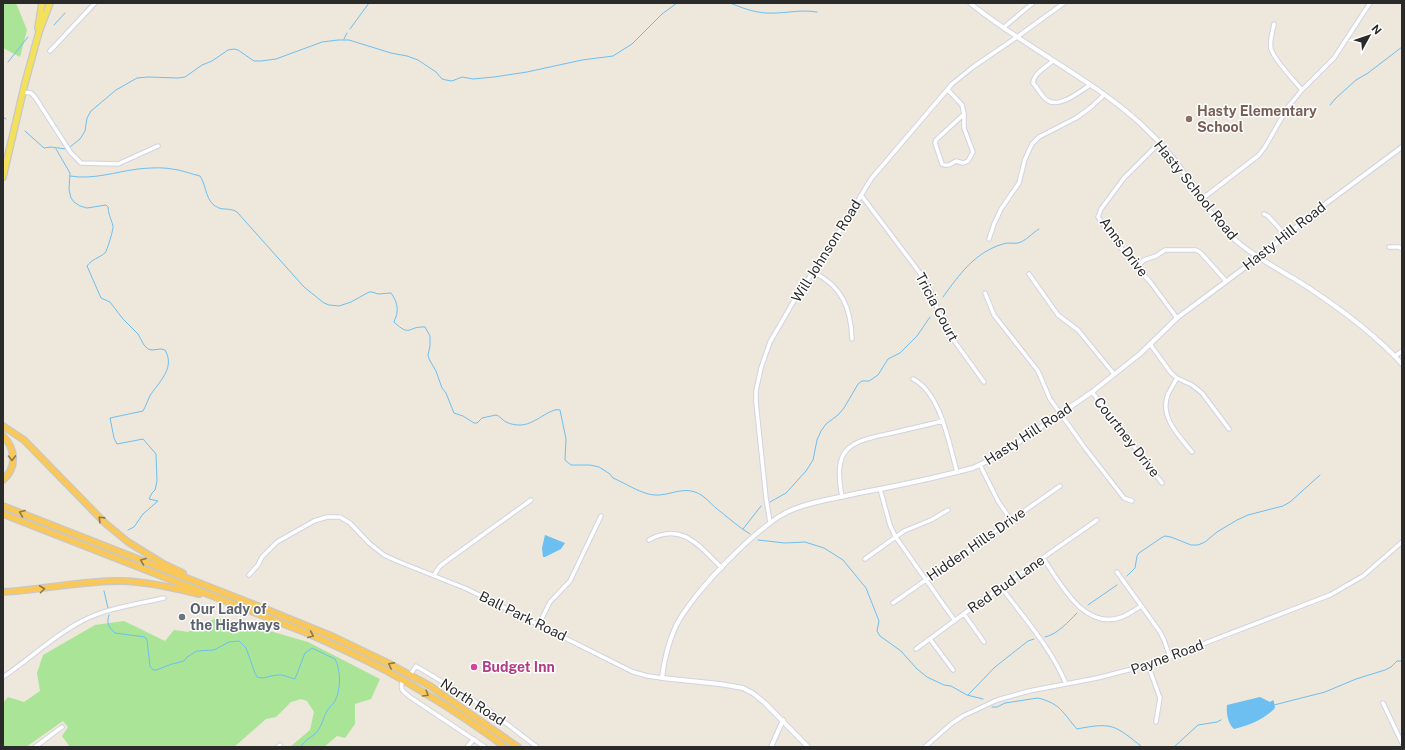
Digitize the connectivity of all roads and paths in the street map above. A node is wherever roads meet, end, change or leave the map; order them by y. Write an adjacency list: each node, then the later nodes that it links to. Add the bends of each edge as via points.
1 (42, 3): 10 (main road)
2 (50, 3): 10 (main road)
3 (95, 3): 12 (street)
4 (970, 3): 9 (street, Hasty School Road)
5 (1034, 3): 9 (street)
6 (1064, 3): 11 (street, Will Johnson Road)
7 (1370, 3): 16 (street, via 1334,58)
8 (1274, 24): 16 (street, via 1271,48)
9 (1004, 27): 11 (street, Hasty School Road)
10 (38, 32): 17 (main road)
11 (1017, 37): 13 (street, Hasty School Road); 15 (street, Will Johnson Road, via 972,67)
12 (50, 51)
13 (1053, 61): 14 (street, Hasty School Road); 14 (street, via 1033,80 1046,99 1059,102)
14 (1090, 85): 18 (street, Hasty School Road)
15 (948, 90): 19 (street, via 962,105); 24 (street, Will Johnson Road, via 871,179)
16 (1302, 90): 25 (street, via 1288,107 1258,155)
17 (23, 92): 21 (street, via 31,93 35,97 71,153 81,163 118,164); 23 (main road)
18 (1104, 95): 20 (street, Hasty School Road); 28 (street, via 1076,118 1039,137 1032,144 1025,159 1019,184 1001,209)
19 (964, 114): 19 (street, via 936,140 942,164 945,166 956,161 968,161 973,152 964,128)
20 (1160, 142): 25 (street, Hasty School Road); 32 (street, Anns Drive, via 1124,178 1098,214 1104,226)
21 (158, 146)
22 (1402, 147): 27 (street, Hasty Hill Road)
23 (3, 177)
24 (861, 195): 33 (street, Will Johnson Road); 46 (street, Tricia Court, via 920,273 950,335)
25 (1202, 199): 31 (street, Hasty School Road, via 1231,235)
26 (1264, 214): 27 (street)
27 (1286, 236): 31 (street, Hasty Hill Road)
28 (989, 239)
29 (1389, 247): 30 (street)
30 (1402, 249)
31 (1259, 257): 35 (street, Hasty Hill Road); 41 (street, Hasty School Road, via 1346,314)
32 (1137, 267): 35 (street, via 1165,250 1196,250); 37 (street, Anns Drive)
33 (813, 272): 38 (street, via 830,282 842,296 852,326); 69 (street, Will Johnson Road, via 770,342 760,368 756,391)
34 (1029, 274): 43 (street, via 1058,315 1078,330)
35 (1226, 281): 37 (street, Hasty Hill Road)
36 (985, 293): 48 (street, via 994,315 1038,371 1047,393)
37 (1177, 318): 39 (street, Hasty Hill Road)
38 (852, 339)
39 (1150, 344): 43 (street, Hasty Hill Road); 44 (street)
40 (1402, 351): 41 (street)
41 (1395, 356): 42 (street, Hasty School Road)
42 (1402, 364)
43 (1114, 374): 47 (street, Hasty Hill Road)
44 (1177, 378): 51 (street, via 1202,393); 53 (street, via 1168,395 1167,413 1172,426)
45 (913, 379): 49 (street, via 927,389)
46 (984, 382)
47 (1092, 392): 48 (street, Hasty Hill Road); 57 (street, Courtney Drive)
48 (1061, 414): 54 (street, Hasty Hill Road, via 1000,455); 62 (street, via 1124,498)
49 (943, 421): 55 (street); 60 (street, via 870,437 852,445 843,455 839,466)
50 (3, 426): 81 (highway, one-way to 50, via 162,563 128,542 24,440)
51 (1229, 429)
52 (3, 436): 56 (highway, one-way to 56, via 12,448 14,460 12,469)
53 (1192, 452)
54 (980, 465): 55 (street, Hasty Hill Road); 67 (street)
55 (957, 472): 59 (street, Hasty Hill Road)
56 (3, 480)
57 (1162, 483)
58 (1060, 486): 67 (street, Hidden Hills Drive)
59 (880, 489): 60 (street, Hasty Hill Road); 70 (street)
60 (842, 497): 69 (street, Hasty Hill Road, via 795,508)
61 (531, 500): 78 (street, via 440,566)
62 (1132, 501)
63 (3, 506): 81 (highway, one-way to 63)
64 (948, 510): 70 (street)
65 (3, 514): 84 (highway)
66 (601, 516): 89 (street, via 570,581 550,602)
67 (1011, 520): 79 (street, Hidden Hills Drive)
68 (1097, 520): 73 (street, Red Bud Lane)
69 (770, 522): 75 (street, Hasty Hill Road)
70 (895, 536): 74 (street); 79 (street)
71 (649, 540): 75 (street, via 663,534 685,536)
72 (1402, 542): 93 (street, Payne Road, via 1363,576 1342,589)
73 (1042, 558): 80 (street, Red Bud Lane); 86 (street, via 1075,603 1092,616 1115,619)
74 (865, 560)
75 (722, 568): 98 (street, Hasty Hill Road, via 692,602 675,627 666,654)
76 (1117, 572): 86 (street)
77 (249, 575): 78 (street, Ball Park Road, via 277,542 314,521 333,516 346,520 384,555)
78 (434, 575): 89 (street, Ball Park Road)
79 (926, 580): 85 (street, Hidden Hills Drive); 88 (street)
80 (1001, 587): 87 (street, Red Bud Lane); 100 (street, via 1060,669)
81 (218, 590): 96 (highway, one-way to 81, via 334,637)
82 (3, 592): 84 (highway, one-way to 84, via 122,581 153,584)
83 (164, 598): 97 (street, via 108,611 85,620 62,633)
84 (226, 601): 99 (highway, one-way to 99, via 307,633)
85 (893, 603)
86 (1141, 606): 93 (street, via 1164,640)
87 (964, 614): 88 (street, Red Bud Lane); 91 (street)
88 (955, 620): 90 (street, Red Bud Lane)
89 (539, 624): 98 (street, Ball Park Road, via 633,672)
90 (930, 639): 92 (street, Red Bud Lane); 95 (street)
91 (984, 642)
92 (916, 649)
93 (1170, 657): 94 (street, Payne Road)
94 (1148, 665): 100 (street, Payne Road); 103 (street, via 1160,698)
95 (953, 670)
96 (410, 675): 111 (highway, via 462,707); 112 (street, North Road, via 416,666 486,708)
97 (3, 677)
98 (662, 678): 102 (street, Ball Park Road, via 743,688 754,694)
99 (403, 680): 105 (street, via 402,690 410,697); 110 (highway, one-way to 110, via 459,714)
100 (1066, 684): 115 (street, Payne Road, via 1011,695 978,708 952,724)
101 (1383, 703): 106 (street)
102 (783, 720): 113 (street); 114 (street, Ball Park Road)
103 (1156, 722)
104 (62, 727): 107 (street)
105 (474, 739): 108 (street); 109 (street)
106 (1402, 743)
107 (35, 747)
108 (467, 747)
109 (485, 747)
110 (505, 747)
111 (518, 747)
112 (538, 747)
113 (771, 747)
114 (808, 747)
115 (925, 747)

